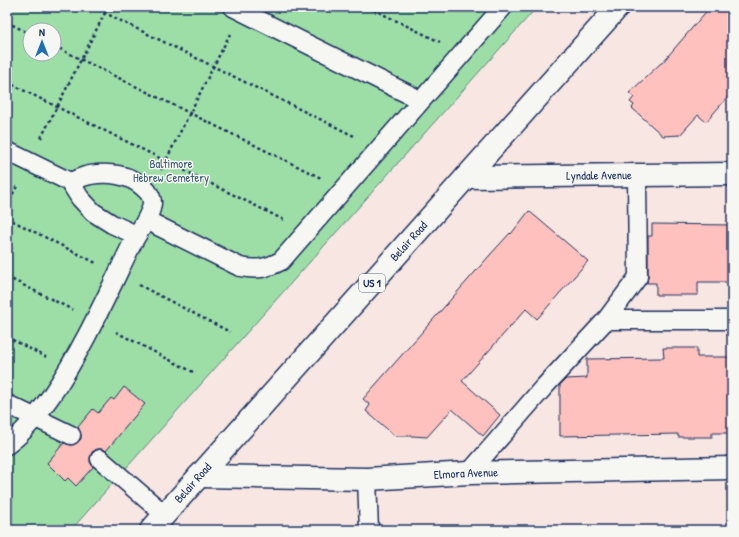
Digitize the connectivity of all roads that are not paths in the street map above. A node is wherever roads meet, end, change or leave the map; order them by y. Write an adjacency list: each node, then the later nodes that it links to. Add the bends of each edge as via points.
1 (503, 7): 4 (lane)
2 (618, 7): 8 (street, Belair Road / US 1)
3 (238, 9): 4 (lane)
4 (420, 100): 10 (lane, via 307,232 280,261 268,268 240,267)
5 (7, 150): 9 (lane)
6 (732, 174): 7 (street, Lyndale Avenue)
7 (638, 176): 8 (street, Lyndale Avenue); 11 (lane, via 638,277)
8 (466, 177): 20 (street, Belair Road / US 1)
9 (70, 182): 10 (lane, via 93,212 112,224); 10 (lane, via 89,175 111,174 125,176 140,183 149,193 152,202)
10 (141, 228): 14 (lane, via 69,370)
11 (606, 320): 12 (lane); 19 (lane)
12 (732, 320)
13 (7, 404): 14 (lane)
14 (35, 418): 15 (lane); 16 (lane)
15 (71, 435)
16 (7, 445)
17 (100, 459): 22 (lane)
18 (732, 468): 19 (street, Elmora Avenue)
19 (468, 473): 21 (street, Elmora Avenue)
20 (199, 476): 21 (street, Elmora Avenue); 22 (street, Belair Road / US 1)
21 (367, 479): 23 (lane)
22 (158, 522)
23 (369, 530)

